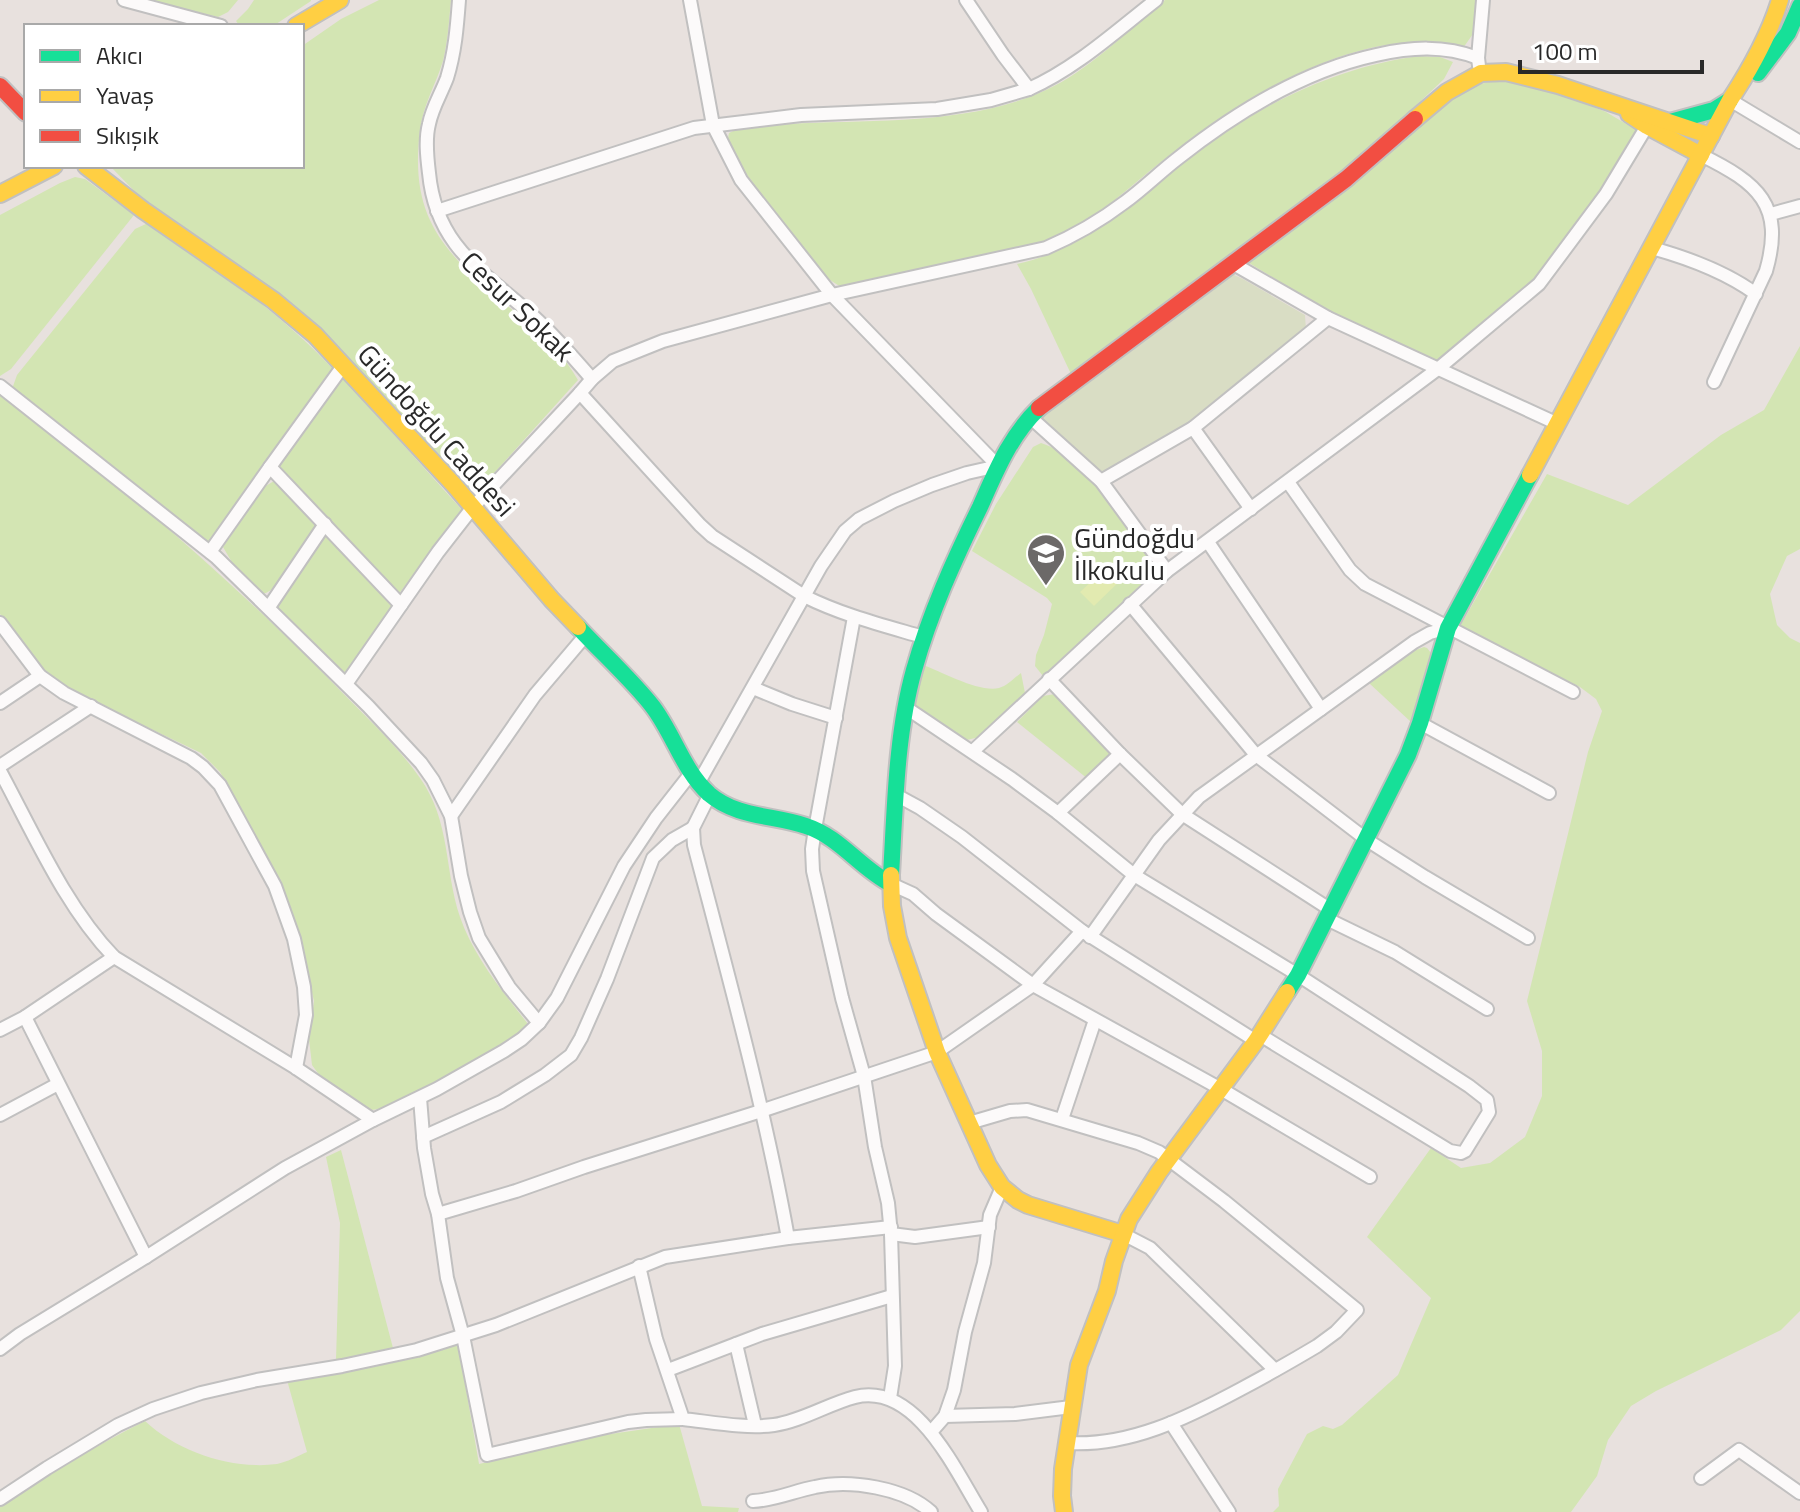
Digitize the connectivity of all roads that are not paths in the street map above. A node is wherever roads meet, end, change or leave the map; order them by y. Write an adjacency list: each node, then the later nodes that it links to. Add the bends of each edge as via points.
1 (124, 0): 10 (street)
2 (340, 0): 11 (street)
3 (459, 0): 28 (street, Cesur Sokak, via 451,64 429,124 427,160)
4 (690, 0): 19 (street)
5 (966, 0): 14 (street)
6 (1156, 0): 14 (street, via 1077,62)
7 (1483, 0): 12 (street)
8 (1779, 6): 15 (street, via 1759,55)
9 (1800, 6): 15 (street, via 1780,45)
10 (214, 24)
11 (299, 24)
12 (1479, 66): 16 (street); 31 (street, via 1346,179); 33 (street, via 1465,53 1433,48 1338,66 1235,116 1127,200 1046,248)
13 (0, 86): 17 (street)
14 (1029, 89): 19 (street, via 937,109)
15 (1730, 100): 18 (street, via 1698,116); 21 (street); 22 (street)
16 (1612, 102): 18 (street); 20 (street)
17 (24, 111)
18 (1668, 122): 21 (street)
19 (713, 125): 28 (street); 33 (street, via 741,180)
20 (1647, 126): 23 (street); 36 (street, via 1606,194 1539,284)
21 (1711, 136): 23 (street)
22 (1800, 142)
23 (1701, 155): 29 (street, via 1748,183); 30 (street)
24 (50, 168): 26 (street)
25 (89, 168): 35 (street, Gündoğdu Caddesi, via 273,300)
26 (0, 194)
27 (1800, 206): 29 (street)
28 (437, 211): 37 (street, Cesur Sokak, via 468,259 558,340)
29 (1771, 214): 32 (street, via 1770,258)
30 (1652, 248): 32 (street, via 1717,272); 42 (street)
31 (1232, 263): 34 (street); 41 (street)
32 (1756, 294): 38 (street)
33 (832, 295): 37 (street, via 663,341 613,361); 44 (street)
34 (1328, 318): 36 (street); 43 (street)
35 (343, 366): 45 (street); 48 (street, Gündoğdu Caddesi)
36 (1439, 368): 42 (street); 47 (street)
37 (592, 379): 40 (street)
38 (1714, 382)
39 (0, 386): 52 (street)
40 (580, 393): 48 (street); 54 (street, via 700,525)
41 (1030, 417): 44 (street); 46 (street)
42 (1558, 424): 60 (street)
43 (1193, 428): 46 (street); 49 (street)
44 (998, 466): 54 (street, via 932,485 859,519 840,537); 62 (street)
45 (270, 467): 50 (street); 52 (street)
46 (1101, 481): 53 (street)
47 (1288, 482): 49 (street); 60 (street, via 1357,578)
48 (473, 507): 56 (street); 61 (street, Gündoğdu Caddesi)
49 (1251, 509): 51 (street)
50 (325, 524): 56 (street); 57 (street)
51 (1208, 542): 53 (street); 71 (street)
52 (210, 552): 57 (street)
53 (1167, 571): 55 (street)
54 (804, 596): 58 (street); 66 (street)
55 (1130, 604): 64 (street); 76 (street)
56 (401, 605): 65 (street)
57 (269, 607): 65 (street)
58 (854, 617): 62 (street); 72 (street)
59 (0, 623): 63 (street)
60 (1448, 628): 67 (street); 71 (street, via 1414,642); 73 (street)
61 (585, 636): 78 (street, Gündoğdu Caddesi, via 652,706); 83 (street, via 535,695)
62 (923, 637): 70 (street)
63 (40, 676): 68 (street); 69 (street)
64 (1049, 679): 74 (street); 75 (street)
65 (346, 684): 83 (street, via 421,763)
66 (753, 688): 72 (street); 78 (street)
67 (1573, 692)
68 (0, 703)
69 (91, 706): 77 (street); 102 (street, via 191,758 220,785 275,886 294,939 306,1015)
70 (905, 707): 74 (street); 80 (street)
71 (1321, 709): 76 (street)
72 (836, 718): 85 (street)
73 (1420, 723): 79 (street); 86 (street)
74 (973, 751): 81 (street)
75 (1120, 754): 81 (street); 82 (street)
76 (1256, 755): 82 (street); 86 (street)
77 (0, 769): 92 (street, via 76,911)
78 (700, 783): 84 (street); 85 (street, via 729,807); 98 (street, via 656,818)
79 (1549, 793)
80 (896, 795): 88 (street); 90 (street, via 962,837)
81 (1058, 813): 87 (street)
82 (1182, 814): 87 (street); 89 (street)
83 (451, 816): 98 (street, via 479,938)
84 (693, 828): 107 (street); 112 (street, via 653,858 602,993 571,1055 511,1096)
85 (815, 829): 88 (street); 103 (street, via 813,871)
86 (1367, 840): 89 (street); 91 (street)
87 (1134, 875): 90 (street); 93 (street)
88 (891, 884): 94 (street, via 913,894); 101 (street, via 898,938)
89 (1329, 914): 93 (street); 95 (street)
90 (1086, 934): 94 (street); 100 (street)
91 (1528, 938)
92 (114, 957): 96 (street); 102 (street)
93 (1298, 975): 100 (street); 100 (street, via 1483,1096 1490,1107 1465,1151 1450,1151)
94 (1033, 985): 97 (street); 101 (street)
95 (1487, 1009)
96 (25, 1017): 99 (street); 104 (street)
97 (1095, 1020): 105 (street); 109 (street)
98 (539, 1023): 106 (street, via 504,1051)
99 (0, 1030)
100 (1258, 1038): 105 (street)
101 (937, 1052): 103 (street); 111 (street)
102 (296, 1068): 110 (street)
103 (864, 1076): 107 (street); 118 (street)
104 (58, 1084): 108 (street); 121 (street)
105 (1221, 1089): 113 (street); 114 (street)
106 (420, 1098): 110 (street); 112 (street)
107 (761, 1111): 116 (street); 120 (street)
108 (0, 1115)
109 (1062, 1119): 111 (street, via 1019,1110); 113 (street)
110 (373, 1120): 121 (street, via 285,1168)
111 (969, 1123): 115 (street)
112 (423, 1137): 116 (street)
113 (1169, 1158): 119 (street); 128 (street, via 1357,1310 1327,1339)
114 (1370, 1177)
115 (1002, 1187): 117 (street); 119 (street, via 1036,1208)
116 (438, 1214): 124 (street, via 447,1278)
117 (989, 1227): 118 (street, via 915,1237); 131 (street)
118 (891, 1230): 120 (street); 123 (street)
119 (1123, 1234): 128 (street, via 1150,1248); 130 (street, via 1079,1365)
120 (788, 1238): 122 (street, via 684,1253)
121 (146, 1257): 126 (street)
122 (639, 1266): 124 (street); 127 (street)
123 (892, 1296): 125 (street); 129 (street, via 895,1366)
124 (463, 1336): 132 (street, via 487,1455 628,1422); 139 (street, via 201,1393 153,1409)
125 (736, 1344): 127 (street); 134 (street)
126 (0, 1349)
127 (668, 1370): 132 (street)
128 (1275, 1370): 133 (street)
129 (890, 1398): 134 (street, via 855,1397 784,1423); 135 (street)
130 (1071, 1407): 131 (street); 136 (street)
131 (945, 1416): 135 (street)
132 (683, 1419): 134 (street)
133 (1171, 1423): 136 (street, via 1109,1442); 144 (street)
134 (755, 1425)
135 (931, 1432): 142 (street)
136 (1066, 1443): 143 (street)
137 (1701, 1478): 138 (street, via 1739,1450)
138 (1800, 1493)
139 (0, 1499)
140 (753, 1501): 141 (street, via 818,1486 855,1485 911,1498)
141 (931, 1512)
142 (981, 1512)
143 (1064, 1512)
144 (1229, 1512)

